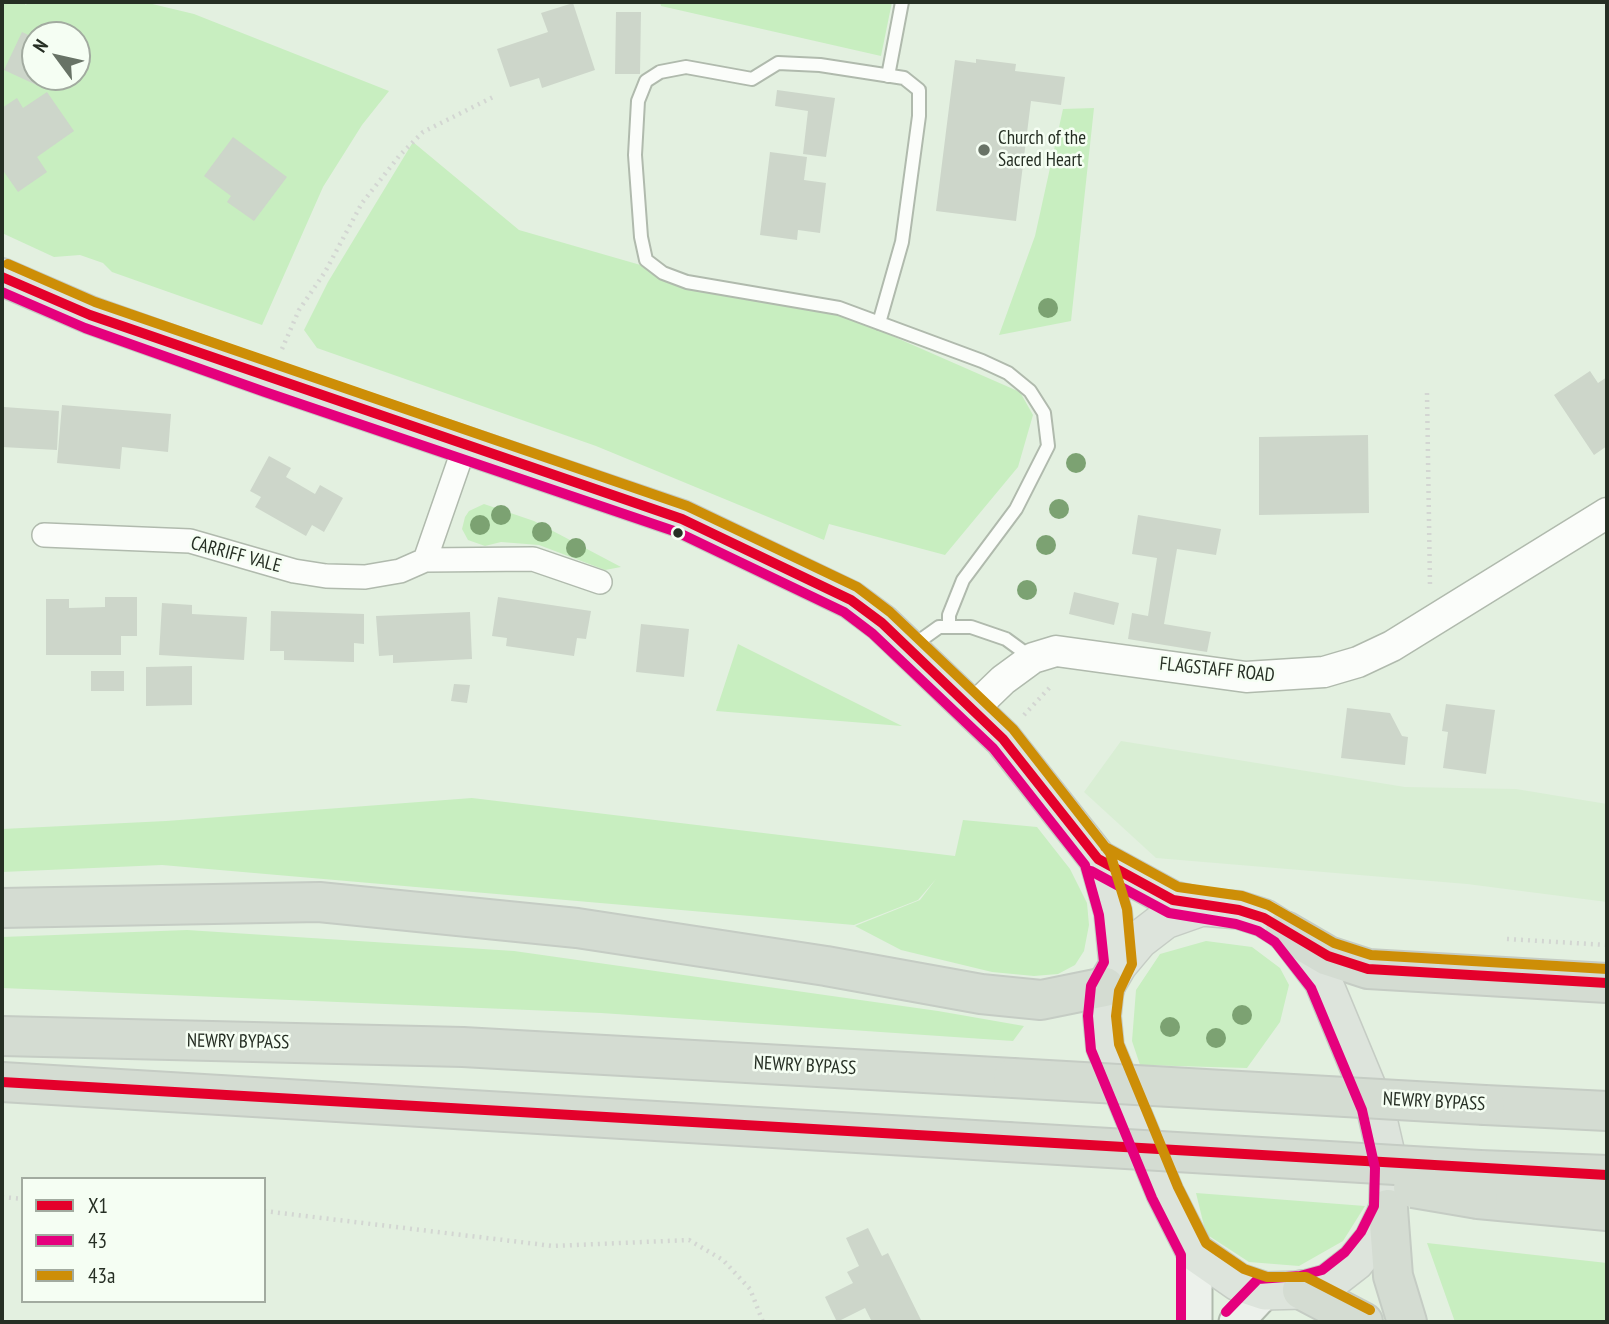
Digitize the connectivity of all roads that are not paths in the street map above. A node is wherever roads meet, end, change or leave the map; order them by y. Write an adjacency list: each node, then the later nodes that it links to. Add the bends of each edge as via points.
1 (902, 2): 2 (lane)
2 (888, 76): 4 (lane, via 904,78 919,90 919,116 902,242); 4 (lane, via 778,63 752,79 686,67 660,72 646,81 638,100 635,155 646,260 663,273 687,282 839,309)
3 (2, 277): 5 (main road, via 90,314)
4 (879, 323): 10 (lane, via 1008,373 1030,391 1044,413 1048,446 1016,509 963,580)
5 (465, 445): 8 (street); 11 (main road, via 694,525 851,600)
6 (1607, 513): 12 (street, FLAGSTAFF ROAD, via 1392,646 1324,672 1246,677 1056,651)
7 (44, 535): 8 (street, CARRIFF VALE, via 190,541 326,576 377,575)
8 (425, 560): 9 (street, CARRIFF VALE, via 533,559)
9 (600, 582)
10 (949, 625): 11 (lane); 12 (lane, via 1006,639)
11 (909, 649): 13 (main road)
12 (1032, 659): 13 (street, FLAGSTAFF ROAD)
13 (973, 709): 14 (main road, via 1003,739)
14 (1098, 859): 15 (main road, via 1173,900); 18 (main road, via 1113,912)
15 (1202, 907): 17 (main road, via 1239,910); 18 (main road, via 1166,920 1139,940)
16 (2, 908): 18 (highway, via 319,902 577,928 1041,1000)
17 (1285, 931): 19 (highway, via 1328,956 1368,969); 25 (main road, via 1323,981 1363,1072 1389,1167)
18 (1112, 976): 27 (main road, via 1102,1016 1105,1047 1164,1193)
19 (1607, 983)
20 (2, 1036): 22 (highway, NEWRY BYPASS, bridge, via 463,1047)
21 (2, 1082): 24 (highway, bridge, via 1190,1152)
22 (1607, 1111)
23 (1607, 1174): 24 (highway)
24 (1479, 1185): 26 (highway)
25 (1388, 1209): 28 (main road, via 1373,1240 1355,1262 1328,1283); 32 (highway, via 1393,1276)
26 (1607, 1211)
27 (1195, 1252): 28 (main road, via 1238,1282); 29 (main road)
28 (1284, 1291): 30 (main road); 31 (highway)
29 (1195, 1322)
30 (1236, 1322)
31 (1363, 1322)
32 (1408, 1322)

